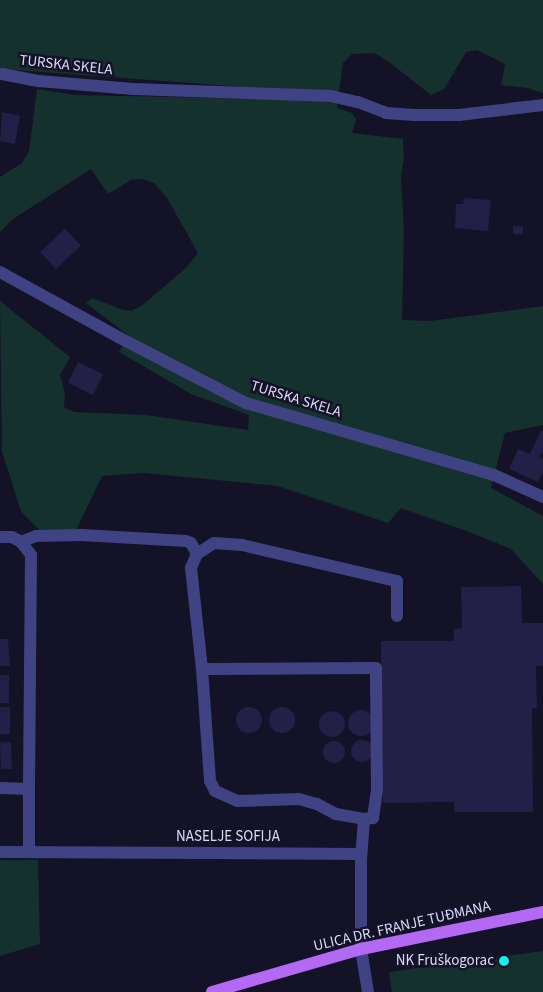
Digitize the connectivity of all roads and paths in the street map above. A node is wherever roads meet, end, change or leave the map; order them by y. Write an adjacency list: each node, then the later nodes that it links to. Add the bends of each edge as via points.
1 (2, 74): 2 (street, TURSKA SKELA, via 39,81 134,89 331,96 386,113 414,115 459,115)
2 (543, 106)
3 (0, 272): 4 (street, TURSKA SKELA, via 246,403 494,475)
4 (543, 497)
5 (0, 537): 6 (street, via 12,537)
6 (21, 542): 7 (street, via 36,536 82,535 186,541 191,543); 11 (street, via 31,555)
7 (197, 554): 8 (street, via 214,543 242,545 397,581); 9 (street, via 191,568)
8 (397, 616)
9 (202, 670): 12 (street, via 210,781 215,791 237,801 299,799 336,814); 12 (street, via 376,668 377,791 373,818)
10 (0, 788): 11 (street)
11 (29, 789): 14 (street)
12 (364, 819): 15 (street)
13 (0, 852): 14 (street, NASELJE SOFIJA)
14 (29, 852): 15 (street, NASELJE SOFIJA, via 361,854)
15 (361, 860): 17 (street)
16 (543, 912): 17 (main road, ULICA DR. FRANJE TUĐMANA)
17 (361, 949): 18 (main road, ULICA DR. FRANJE TUĐMANA); 19 (street)
18 (212, 992)
19 (368, 992)

